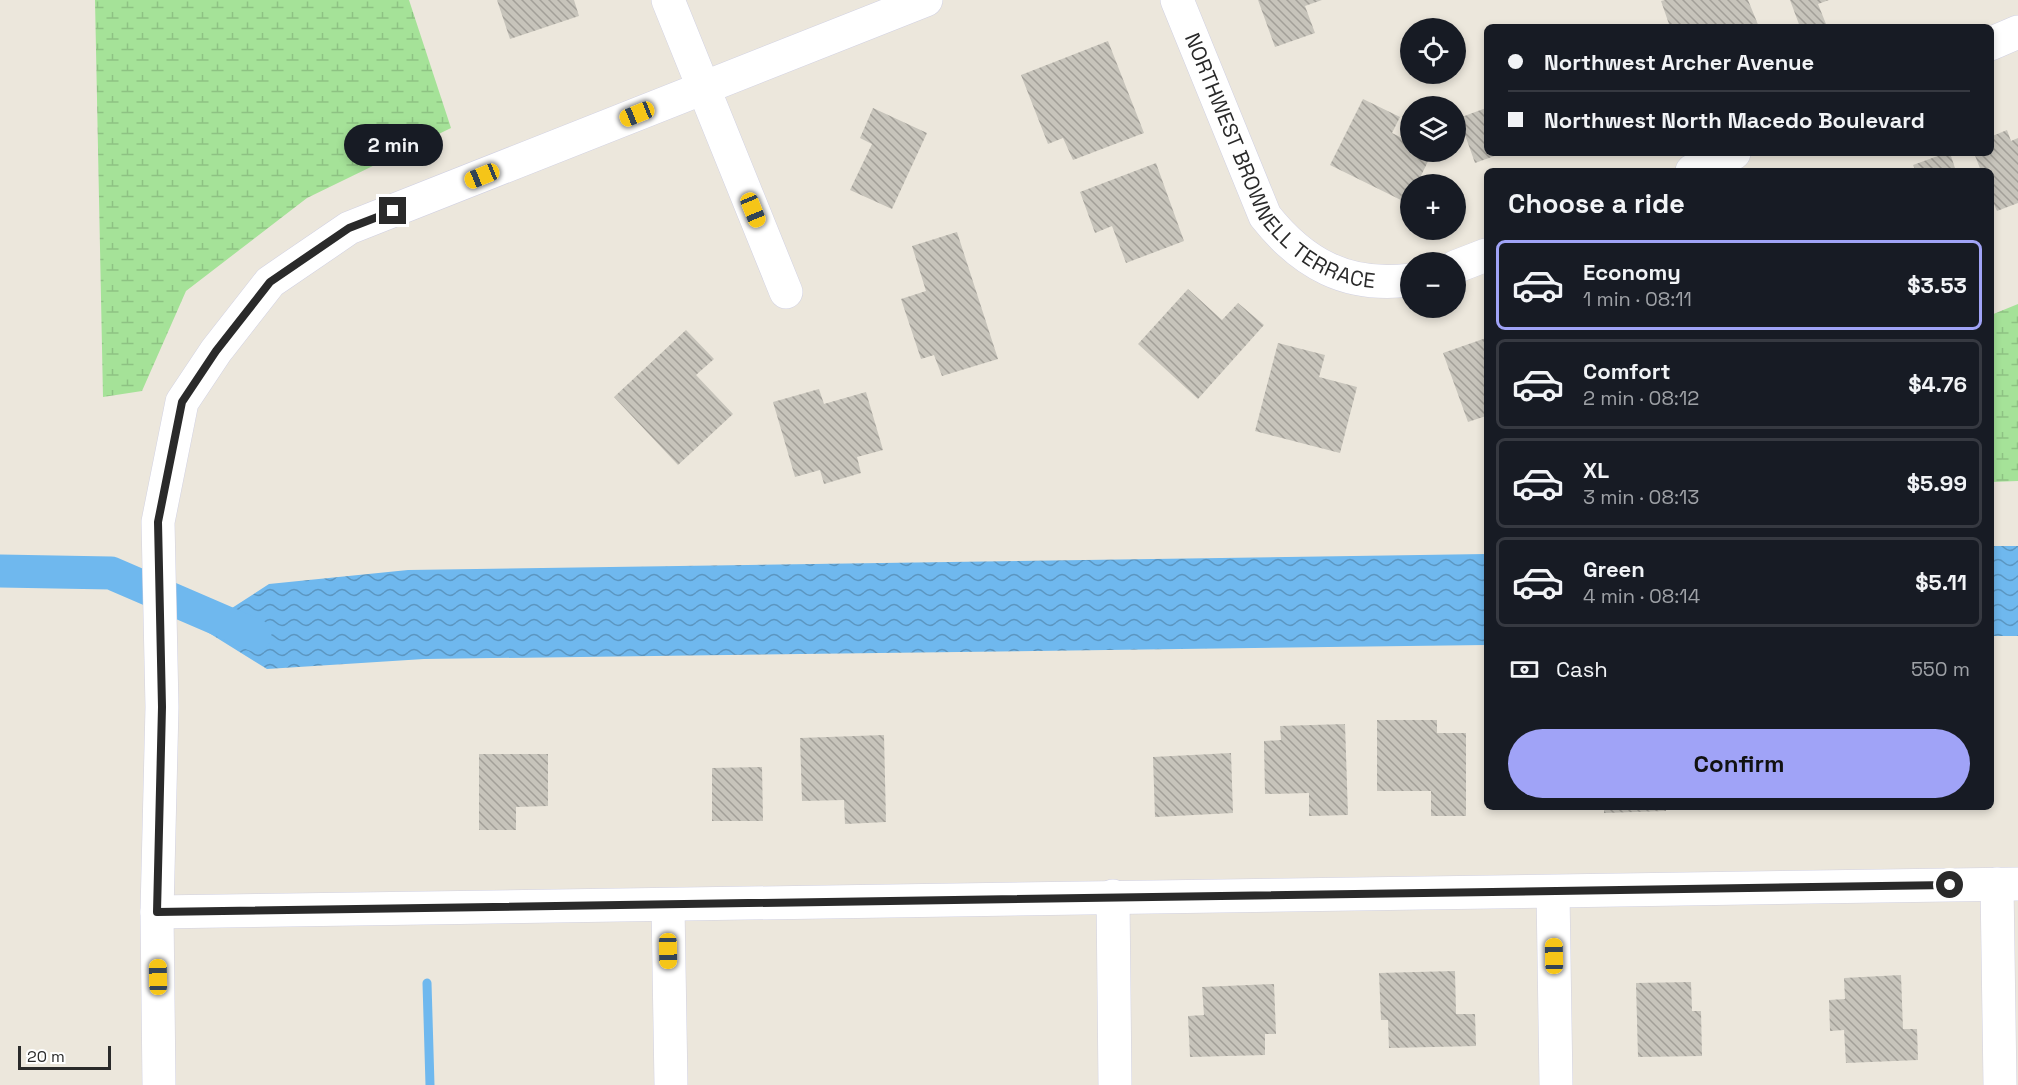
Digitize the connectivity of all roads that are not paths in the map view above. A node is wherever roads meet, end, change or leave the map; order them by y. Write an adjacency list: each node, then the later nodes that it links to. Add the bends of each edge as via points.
1 (668, 0): 6 (street)
2 (926, 0): 6 (street)
3 (1177, 0): 11 (street, NORTHWEST BROWNELL TERRACE, via 1265,216 1299,253 1338,273)
4 (2018, 32): 5 (street)
5 (1994, 42)
6 (703, 88): 12 (street); 17 (street, via 349,228 270,282 182,402 158,522 162,707)
7 (1727, 156): 8 (street)
8 (1699, 168)
9 (1484, 256): 10 (street)
10 (1466, 263)
11 (1400, 281)
12 (786, 292)
13 (2007, 884): 14 (street); 22 (street)
14 (1553, 892): 15 (street); 21 (street)
15 (1113, 896): 16 (street); 20 (street)
16 (668, 906): 17 (street); 19 (street)
17 (157, 912): 18 (street)
18 (159, 1085)
19 (671, 1085)
20 (1115, 1085)
21 (1556, 1085)
22 (2000, 1085)

